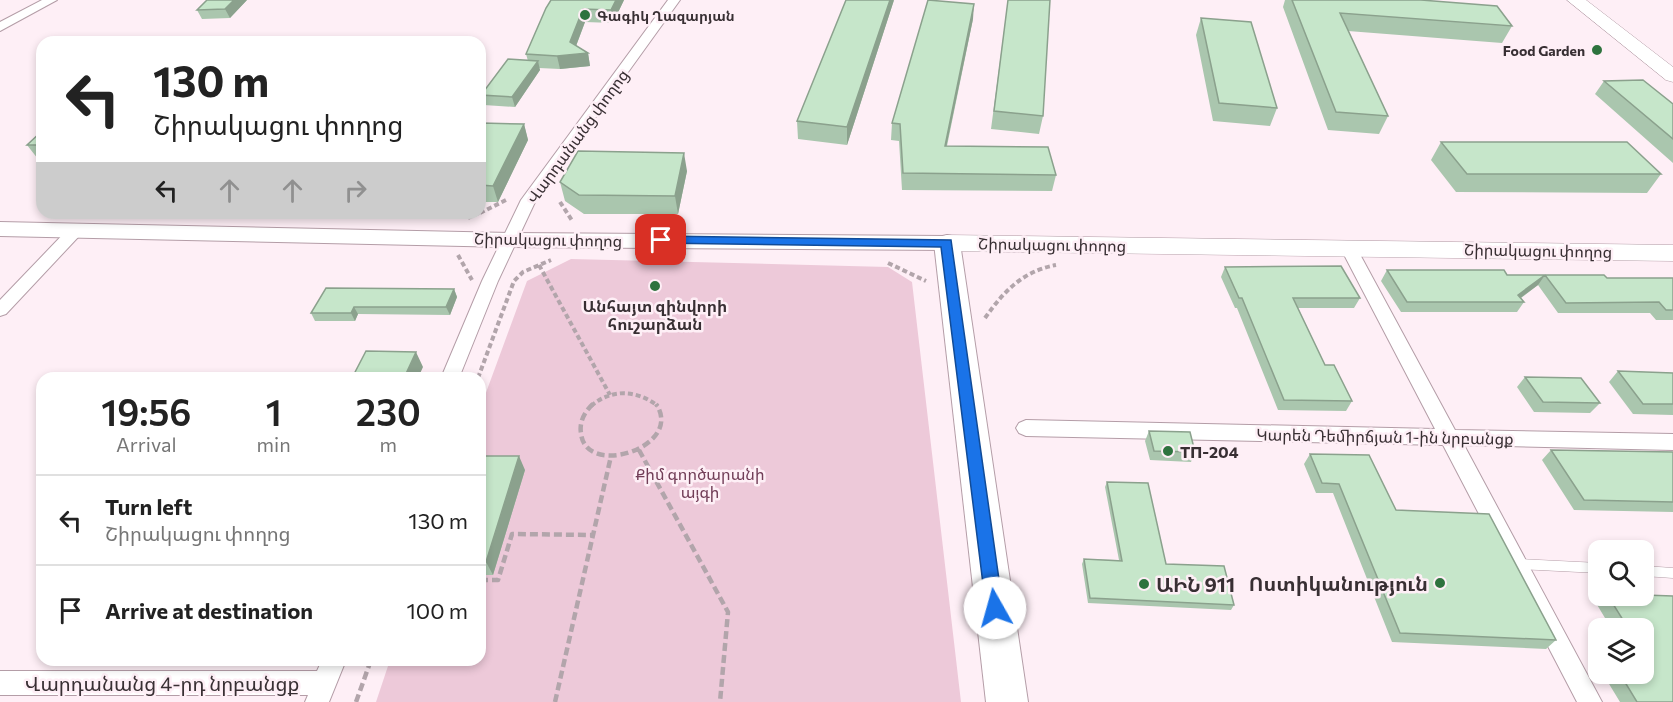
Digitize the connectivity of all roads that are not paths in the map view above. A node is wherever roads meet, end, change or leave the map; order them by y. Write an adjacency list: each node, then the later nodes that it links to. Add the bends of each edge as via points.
1 (51, 0): 4 (street)
2 (674, 0): 8 (street, Վարդանանց փողոց, via 529,200)
3 (1575, 0): 5 (main road)
4 (0, 27)
5 (1673, 76)
6 (0, 229): 7 (street, Շիրակացու փողոց)
7 (76, 230): 8 (street, Շիրակացու փողոց); 12 (street)
8 (512, 240): 9 (street, Շիրակացու փողոց); 13 (street, Վարդանանց փողոց, via 490,281)
9 (947, 243): 10 (main road, Շիրակացու փողոց); 24 (main road)
10 (1348, 247): 11 (main road, Շիրակացու փողոց); 15 (street)
11 (1673, 253)
12 (0, 310)
13 (452, 372)
14 (1026, 428): 15 (street, Կարեն Դեմիրճյան 1-ին նրբանցք)
15 (1448, 438): 16 (street, Կարեն Դեմիրճյան 1-ին նրբանցք); 17 (street)
16 (1673, 442)
17 (1516, 564): 18 (lane); 25 (street)
18 (1588, 567)
19 (1654, 572): 20 (lane)
20 (1673, 573)
21 (332, 666): 23 (street)
22 (0, 682): 23 (street, Վարդանանց 4-րդ նրբանցք)
23 (321, 692)
24 (1007, 702)
25 (1590, 702)

